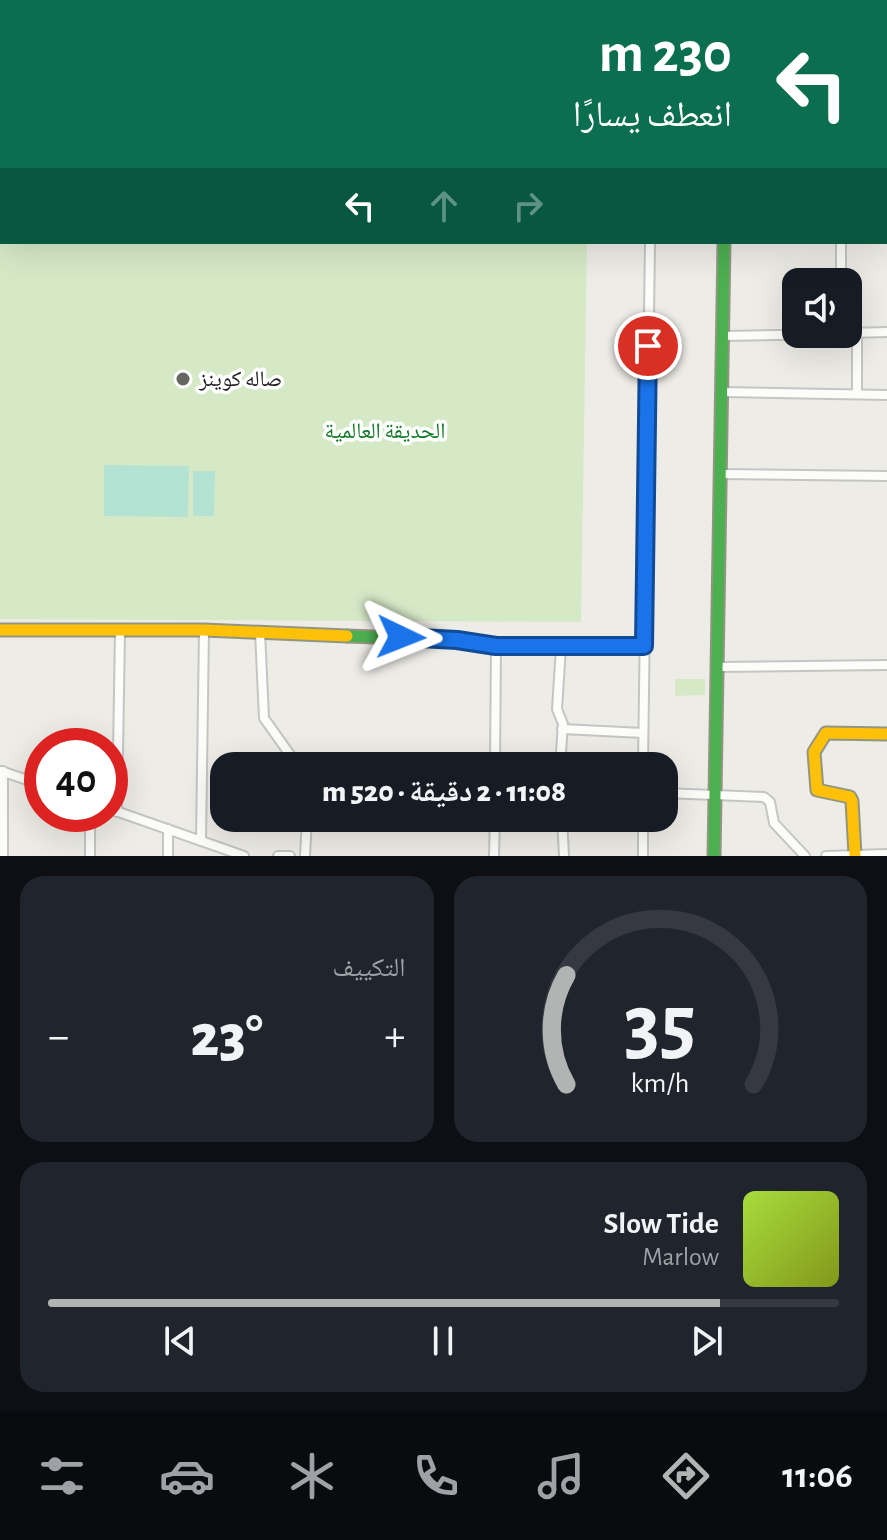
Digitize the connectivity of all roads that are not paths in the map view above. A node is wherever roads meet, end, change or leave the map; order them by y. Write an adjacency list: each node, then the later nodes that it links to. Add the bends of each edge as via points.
1 (650, 244): 20 (street)
2 (724, 244): 8 (street)
3 (841, 244): 4 (street)
4 (841, 268)
5 (887, 332): 6 (street)
6 (862, 333)
7 (782, 335): 8 (street)
8 (722, 336): 10 (street)
9 (853, 348): 11 (street)
10 (721, 392): 11 (street); 13 (street)
11 (857, 394): 12 (street)
12 (887, 395)
13 (720, 474): 14 (street); 23 (street)
14 (887, 476)
15 (0, 630): 17 (street)
16 (204, 630): 17 (street); 18 (street); 43 (street)
17 (120, 632): 24 (street)
18 (260, 632): 19 (street); 28 (street, via 262,711)
19 (496, 646): 21 (street); 29 (street)
20 (644, 646): 21 (street); 26 (street)
21 (561, 647): 25 (street, via 557,709)
22 (887, 665): 23 (street)
23 (717, 667): 35 (street)
24 (117, 728)
25 (562, 729): 26 (street); 30 (street)
26 (643, 733): 31 (street)
27 (887, 734): 47 (street, via 826,733 813,751 817,790 852,801)
28 (287, 752)
29 (495, 752)
30 (561, 752)
31 (643, 752)
32 (2, 771): 33 (street); 44 (street)
33 (24, 779)
34 (678, 793): 35 (street)
35 (715, 794): 56 (street); 57 (street, via 768,799 774,823)
36 (128, 815): 37 (street)
37 (168, 829): 43 (street); 49 (street)
38 (90, 832): 48 (street)
39 (306, 832): 52 (street)
40 (495, 832): 53 (street)
41 (563, 832): 54 (street)
42 (643, 832): 55 (street)
43 (201, 841): 46 (street)
44 (2, 852)
45 (887, 854): 47 (street)
46 (241, 855)
47 (855, 855): 58 (street)
48 (90, 856)
49 (168, 856)
50 (278, 856): 51 (street)
51 (290, 856)
52 (305, 856)
53 (494, 856)
54 (564, 856)
55 (643, 856)
56 (714, 856)
57 (805, 856)
58 (826, 856)

